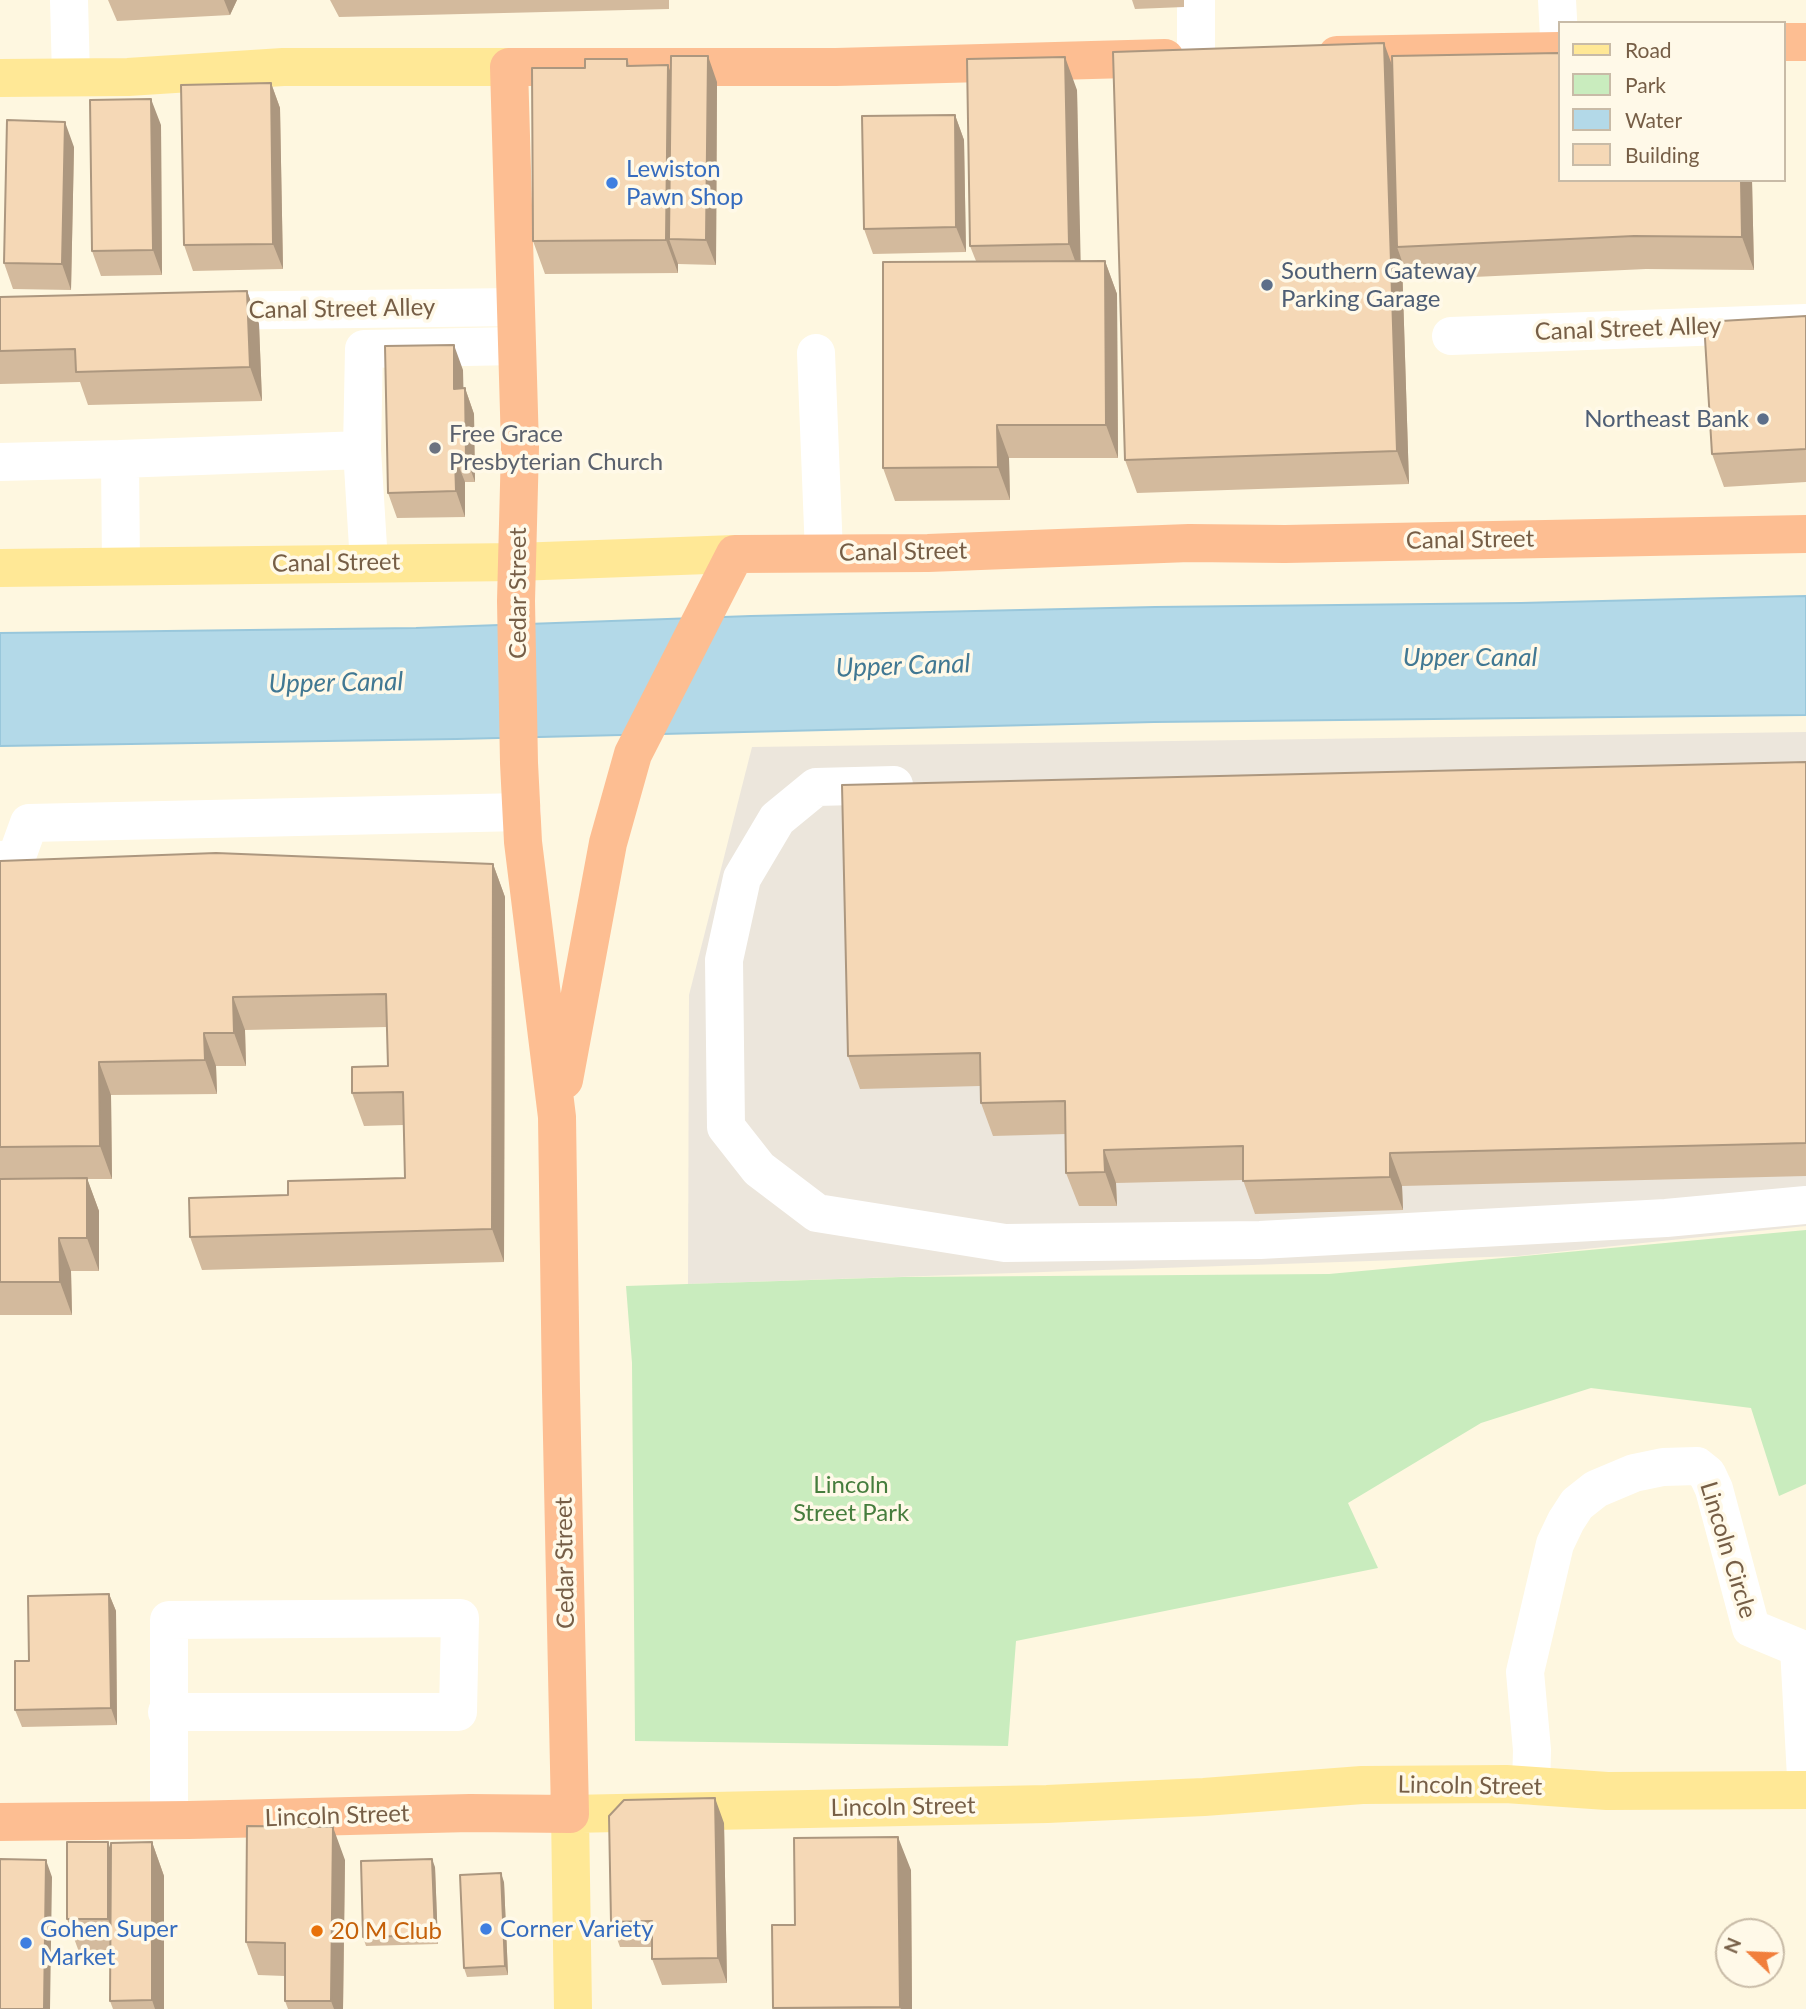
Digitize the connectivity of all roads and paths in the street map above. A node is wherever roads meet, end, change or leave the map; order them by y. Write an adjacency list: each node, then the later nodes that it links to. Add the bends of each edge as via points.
1 (69, 0): 11 (street)
2 (1196, 0): 9 (street)
3 (1557, 0): 4 (street)
4 (1558, 21)
5 (1806, 41): 6 (highway)
6 (1785, 42)
7 (1558, 51): 8 (highway)
8 (1306, 56)
9 (1210, 57): 10 (highway, via 836,68)
10 (509, 67): 11 (main road, via 284,66 128,77); 13 (highway, Cedar Street)
11 (71, 76): 12 (main road)
12 (0, 78)
13 (516, 307): 14 (street, Canal Street Alley); 17 (highway, Cedar Street)
14 (167, 311)
15 (1806, 323): 16 (street, Canal Street Alley)
16 (1451, 336)
17 (517, 346): 19 (street, via 364,349); 25 (highway, Cedar Street)
18 (816, 353): 23 (street)
19 (362, 450): 20 (street); 26 (street)
20 (120, 459): 21 (street); 27 (street)
21 (0, 462)
22 (1806, 534): 23 (highway, Canal Street)
23 (824, 553): 24 (highway, Canal Street)
24 (735, 554): 25 (main road, Canal Street); 32 (highway, Cedar Street, via 633,754 608,843)
25 (516, 562): 26 (main road, Canal Street); 30 (highway, Cedar Street)
26 (369, 563): 27 (main road, Canal Street)
27 (121, 566): 28 (main road, Canal Street)
28 (0, 569)
29 (925, 784): 33 (street, via 816,787 777,819 742,878 724,960 726,1126 759,1170 817,1213 1005,1243 1260,1240 1665,1218)
30 (522, 812): 31 (street, via 29,823 16,859); 32 (highway, Cedar Street)
31 (0, 860)
32 (557, 1117): 39 (highway, Cedar Street)
33 (1806, 1205)
34 (1804, 1647): 36 (street); 37 (street, Lincoln Circle, via 1751,1628 1714,1489 1697,1466 1663,1467 1596,1489 1577,1504 1555,1544 1525,1672)
35 (167, 1712): 35 (street, via 169,1620 460,1618 458,1712); 40 (street)
36 (1806, 1777)
37 (1531, 1786): 38 (main road, Lincoln Street, via 1607,1791); 39 (main road, Lincoln Street, via 1363,1785 1047,1804)
38 (1806, 1790)
39 (570, 1814): 40 (highway, Lincoln Street); 42 (main road, Cedar Street)
40 (169, 1820): 41 (highway, Lincoln Street)
41 (0, 1822)
42 (573, 2009)

